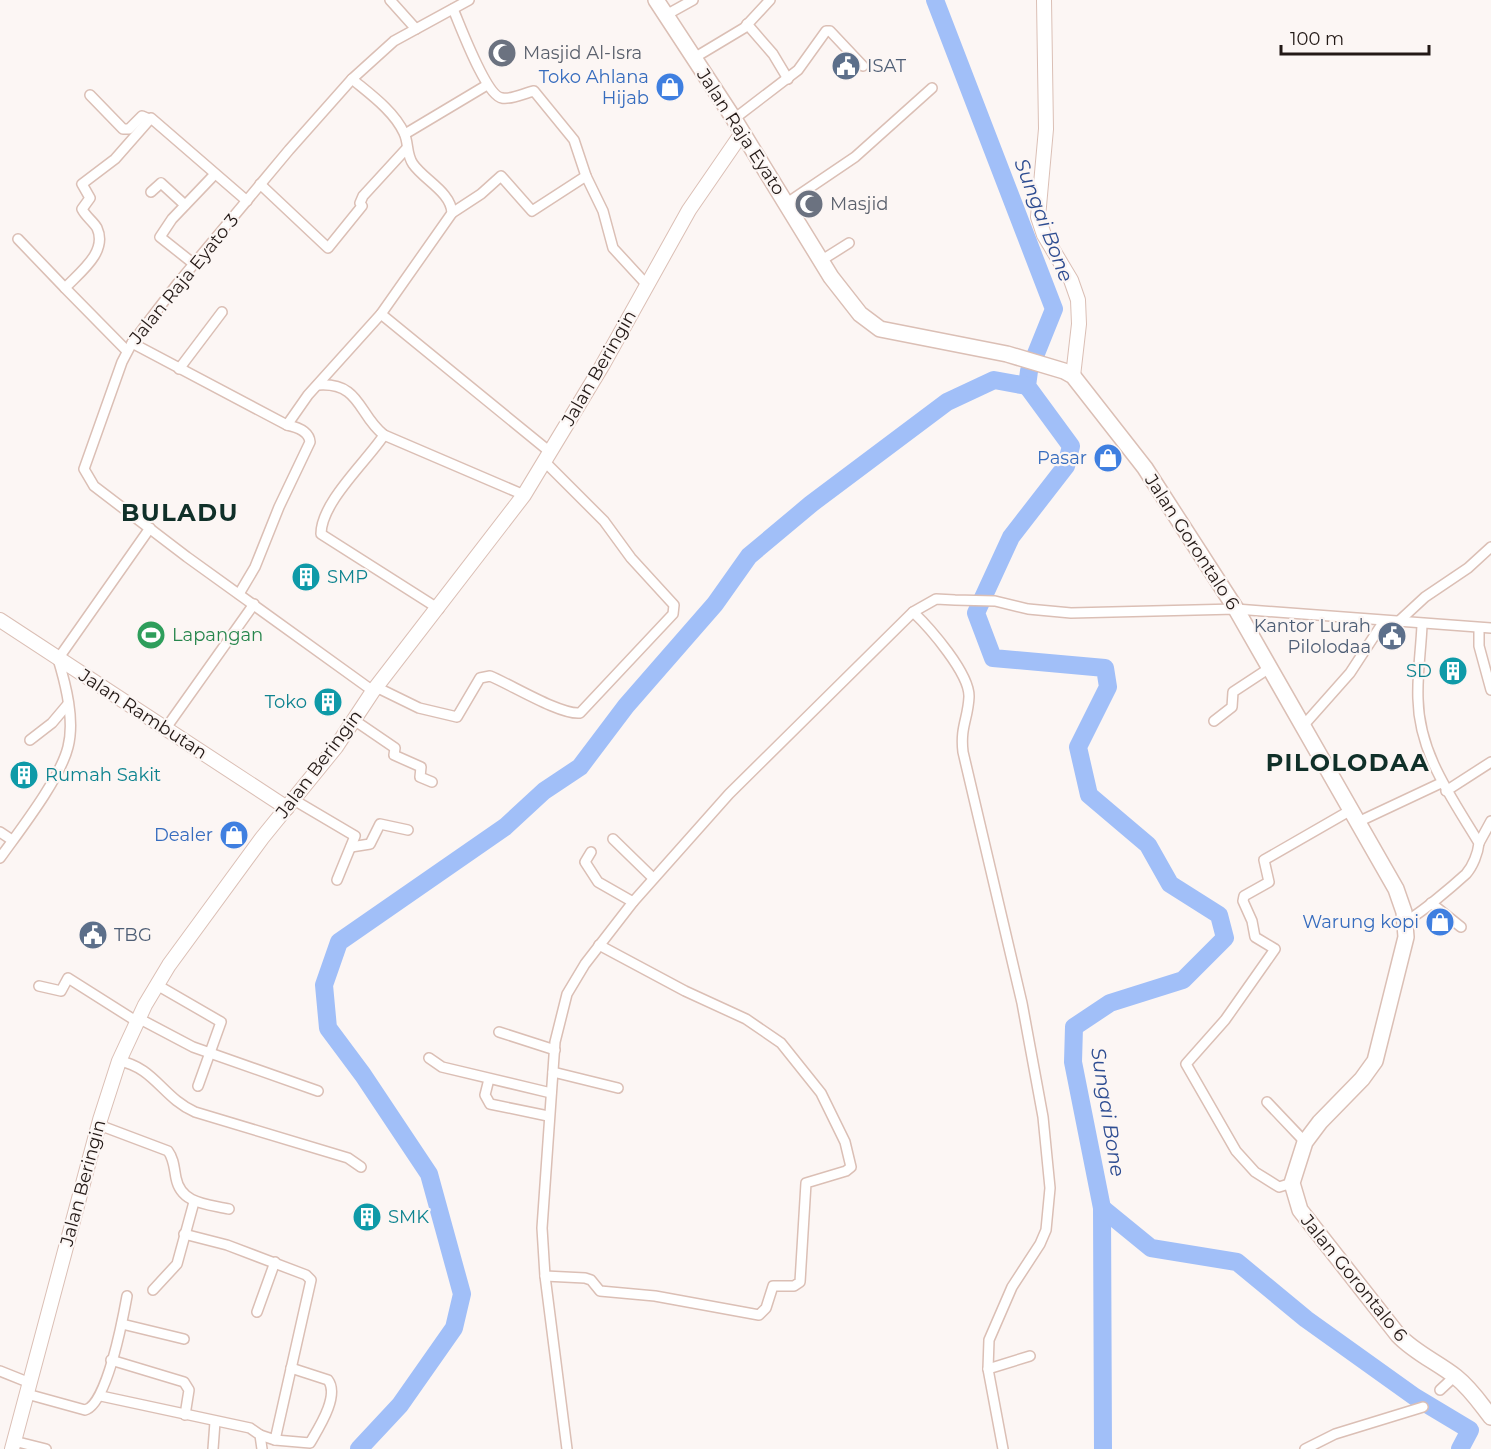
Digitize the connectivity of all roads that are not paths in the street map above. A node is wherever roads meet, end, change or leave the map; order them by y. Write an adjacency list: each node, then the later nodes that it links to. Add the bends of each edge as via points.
1 (390, 0): 10 (street)
2 (469, 0): 7 (street, Jalan Raja Eyato 3)
3 (656, 0): 8 (main road, Jalan Raja Eyato)
4 (693, 0): 8 (street)
5 (770, 0): 9 (street)
6 (1044, 0): 41 (street, via 1046,129 1038,217 1078,300 1079,324)
7 (453, 9): 10 (street, Jalan Raja Eyato 3); 15 (street)
8 (666, 15): 11 (main road, Jalan Raja Eyato)
9 (747, 24): 11 (street); 14 (street)
10 (416, 29): 13 (street, Jalan Raja Eyato 3, via 394,41)
11 (694, 58): 19 (main road, Jalan Raja Eyato)
12 (863, 66): 14 (street, via 828,30)
13 (352, 79): 21 (street); 25 (street, Jalan Raja Eyato 3)
14 (788, 79): 19 (street)
15 (487, 85): 21 (street); 24 (street, via 496,97 504,99 538,92 574,140)
16 (932, 88): 28 (street, via 855,157)
17 (90, 95): 18 (street, via 123,129 129,129 142,116)
18 (149, 119): 23 (street); 36 (street, via 115,159 82,184 90,198 82,209 98,230 99,248)
19 (734, 119): 20 (main road, Jalan Raja Eyato)
20 (742, 133): 28 (main road, Jalan Raja Eyato); 35 (street, Jalan Beringin, via 689,210)
21 (405, 134): 22 (street)
22 (407, 148): 25 (street, via 363,196 362,206 328,248); 30 (street, via 413,164 448,200)
23 (215, 174): 27 (street); 29 (street)
24 (586, 176): 30 (street, via 532,211 501,176); 35 (street, via 614,248)
25 (260, 184): 27 (street, Jalan Raja Eyato 3)
26 (151, 192): 29 (street, via 161,183)
27 (247, 201): 34 (street, Jalan Raja Eyato 3)
28 (787, 203): 33 (main road, Jalan Raja Eyato)
29 (185, 205): 34 (street, via 162,231 160,239)
30 (452, 213): 38 (street)
31 (18, 239): 36 (street)
32 (849, 243): 33 (street)
33 (822, 260): 41 (main road, Jalan Raja Eyato, via 849,302 880,329 1007,354)
34 (194, 264): 39 (street, Jalan Raja Eyato 3)
35 (647, 285): 45 (street, Jalan Beringin)
36 (65, 288): 39 (street)
37 (222, 312): 40 (street)
38 (381, 314): 42 (street); 45 (street)
39 (130, 347): 40 (street); 47 (street, Jalan Raja Eyato 3, via 84,470 94,486)
40 (179, 369): 43 (street)
41 (1068, 374): 52 (main road, Jalan Gorontalo 6, via 1145,468)
42 (318, 385): 43 (street); 44 (street, via 333,384 347,390)
43 (287, 425): 49 (street, via 299,428 310,442 255,567)
44 (384, 435): 46 (street); 51 (street, via 350,475 327,514 321,534)
45 (547, 457): 46 (street, Jalan Beringin); 62 (street, Jalan Raja Eyato 3, via 674,605 673,614 580,713 550,704 490,675 480,678 457,717 419,708)
46 (524, 495): 51 (street, Jalan Beringin)
47 (150, 528): 49 (street, Jalan Raja Eyato 3); 60 (street)
48 (1491, 547): 56 (street)
49 (239, 594): 50 (street, Jalan Raja Eyato 3)
50 (254, 604): 62 (street, Jalan Raja Eyato 3); 68 (street)
51 (439, 609): 62 (street, Jalan Beringin)
52 (1236, 609): 53 (street, via 1071,613 995,601 936,599); 55 (street); 61 (main road, Jalan Gorontalo 6)
53 (913, 612): 84 (street, via 729,794); 124 (street, via 966,681 969,695 962,726 963,752 1022,1003 1046,1137 1050,1188 1046,1230 1019,1274 989,1340)
54 (0, 620): 60 (street, Jalan Rambutan)
55 (1384, 621): 56 (street); 67 (street, via 1350,673)
56 (1398, 622): 57 (street)
57 (1422, 625): 58 (street); 72 (street, via 1418,701 1429,756)
58 (1479, 627): 59 (street); 63 (street, via 1479,646)
59 (1491, 628)
60 (58, 659): 64 (street); 68 (street, Jalan Rambutan)
61 (1268, 669): 66 (street, via 1233,692 1232,707); 67 (main road, Jalan Gorontalo 6)
62 (375, 689): 65 (street, Jalan Beringin)
63 (1491, 690)
64 (68, 704): 69 (street); 78 (street, via 68,748)
65 (354, 720): 71 (street, via 395,748 394,755 421,767 420,777); 73 (street, Jalan Beringin)
66 (1214, 721)
67 (1302, 726): 74 (main road, Jalan Gorontalo 6)
68 (166, 729): 73 (street, Jalan Rambutan)
69 (30, 740)
70 (1491, 762): 72 (street)
71 (432, 782)
72 (1444, 787): 74 (street); 80 (street)
73 (290, 804): 81 (street, via 355,836); 92 (street, Jalan Beringin, via 261,838)
74 (1354, 816): 88 (main road, Jalan Gorontalo 6, via 1396,889); 110 (street, via 1264,860 1269,882 1243,901 1255,937 1275,950 1225,1020 1186,1064 1232,1145 1250,1167 1279,1187)
75 (1491, 820): 80 (street)
76 (408, 830): 81 (street, via 380,824 370,844)
77 (0, 832): 78 (street)
78 (12, 840): 83 (street)
79 (613, 840): 84 (street)
80 (1479, 843): 87 (street, via 1467,873)
81 (351, 847): 85 (street)
82 (591, 852): 86 (street, via 585,862 593,877)
83 (0, 858)
84 (653, 878): 86 (street)
85 (337, 880)
86 (633, 902): 90 (street)
87 (1431, 903): 88 (street); 89 (street)
88 (1405, 921): 108 (main road, Jalan Gorontalo 6, via 1405,942 1375,1061)
89 (1461, 927)
90 (599, 945): 95 (street, via 567,994); 115 (street, via 746,1019 781,1043 820,1093 845,1142 851,1167 806,1183 800,1282 794,1286 773,1286 766,1308 759,1315 655,1296 600,1291 585,1278)
91 (39, 986): 93 (street, via 61,991 68,978)
92 (157, 986): 93 (street, Jalan Beringin); 96 (street, via 221,1022)
93 (137, 1020): 96 (street); 98 (street, Jalan Beringin)
94 (499, 1032): 95 (street)
95 (555, 1050): 99 (street)
96 (211, 1053): 101 (street); 103 (street)
97 (429, 1058): 100 (street, via 442,1067)
98 (119, 1061): 107 (street, Jalan Beringin); 109 (street, via 142,1068 165,1093 188,1109 348,1158)
99 (553, 1071): 102 (street); 104 (street)
100 (489, 1079): 104 (street); 106 (street, via 486,1095 490,1104)
101 (198, 1086)
102 (618, 1088)
103 (318, 1091)
104 (551, 1093): 106 (street)
105 (1267, 1102): 108 (street)
106 (548, 1116): 115 (street, via 542,1228)
107 (99, 1125): 111 (street, via 168,1151 178,1186); 127 (street, Jalan Beringin)
108 (1305, 1142): 110 (main road, Jalan Gorontalo 6)
109 (361, 1167)
110 (1292, 1183): 126 (main road, Jalan Gorontalo 6, via 1300,1210 1398,1335)
111 (194, 1202): 112 (street); 113 (street)
112 (229, 1209)
113 (184, 1234): 114 (street); 116 (street, via 177,1264)
114 (275, 1262): 118 (street); 123 (street, via 306,1275 311,1282)
115 (545, 1276): 140 (street)
116 (153, 1290)
117 (127, 1296): 119 (street)
118 (257, 1312)
119 (122, 1324): 120 (street); 122 (street)
120 (184, 1339)
121 (1030, 1356): 124 (street)
122 (111, 1360): 129 (street); 131 (street, via 184,1382 189,1390)
123 (291, 1368): 135 (street); 135 (street, via 328,1380 332,1385 331,1396 310,1443)
124 (988, 1369): 141 (street)
125 (0, 1371): 127 (street)
126 (1455, 1376): 128 (street); 132 (main road, Jalan Gorontalo 6)
127 (29, 1388): 129 (street, via 86,1410); 136 (street, Jalan Beringin)
128 (1440, 1390)
129 (100, 1396): 131 (street)
130 (1423, 1407): 142 (street, via 1335,1434)
131 (185, 1415): 133 (street)
132 (1491, 1417)
133 (215, 1422): 134 (street, via 249,1428); 138 (street)
134 (260, 1435): 135 (street); 139 (street)
135 (275, 1440)
136 (13, 1445): 137 (street)
137 (46, 1449)
138 (213, 1449)
139 (262, 1449)
140 (567, 1449)
141 (1003, 1449)
142 (1305, 1449)

